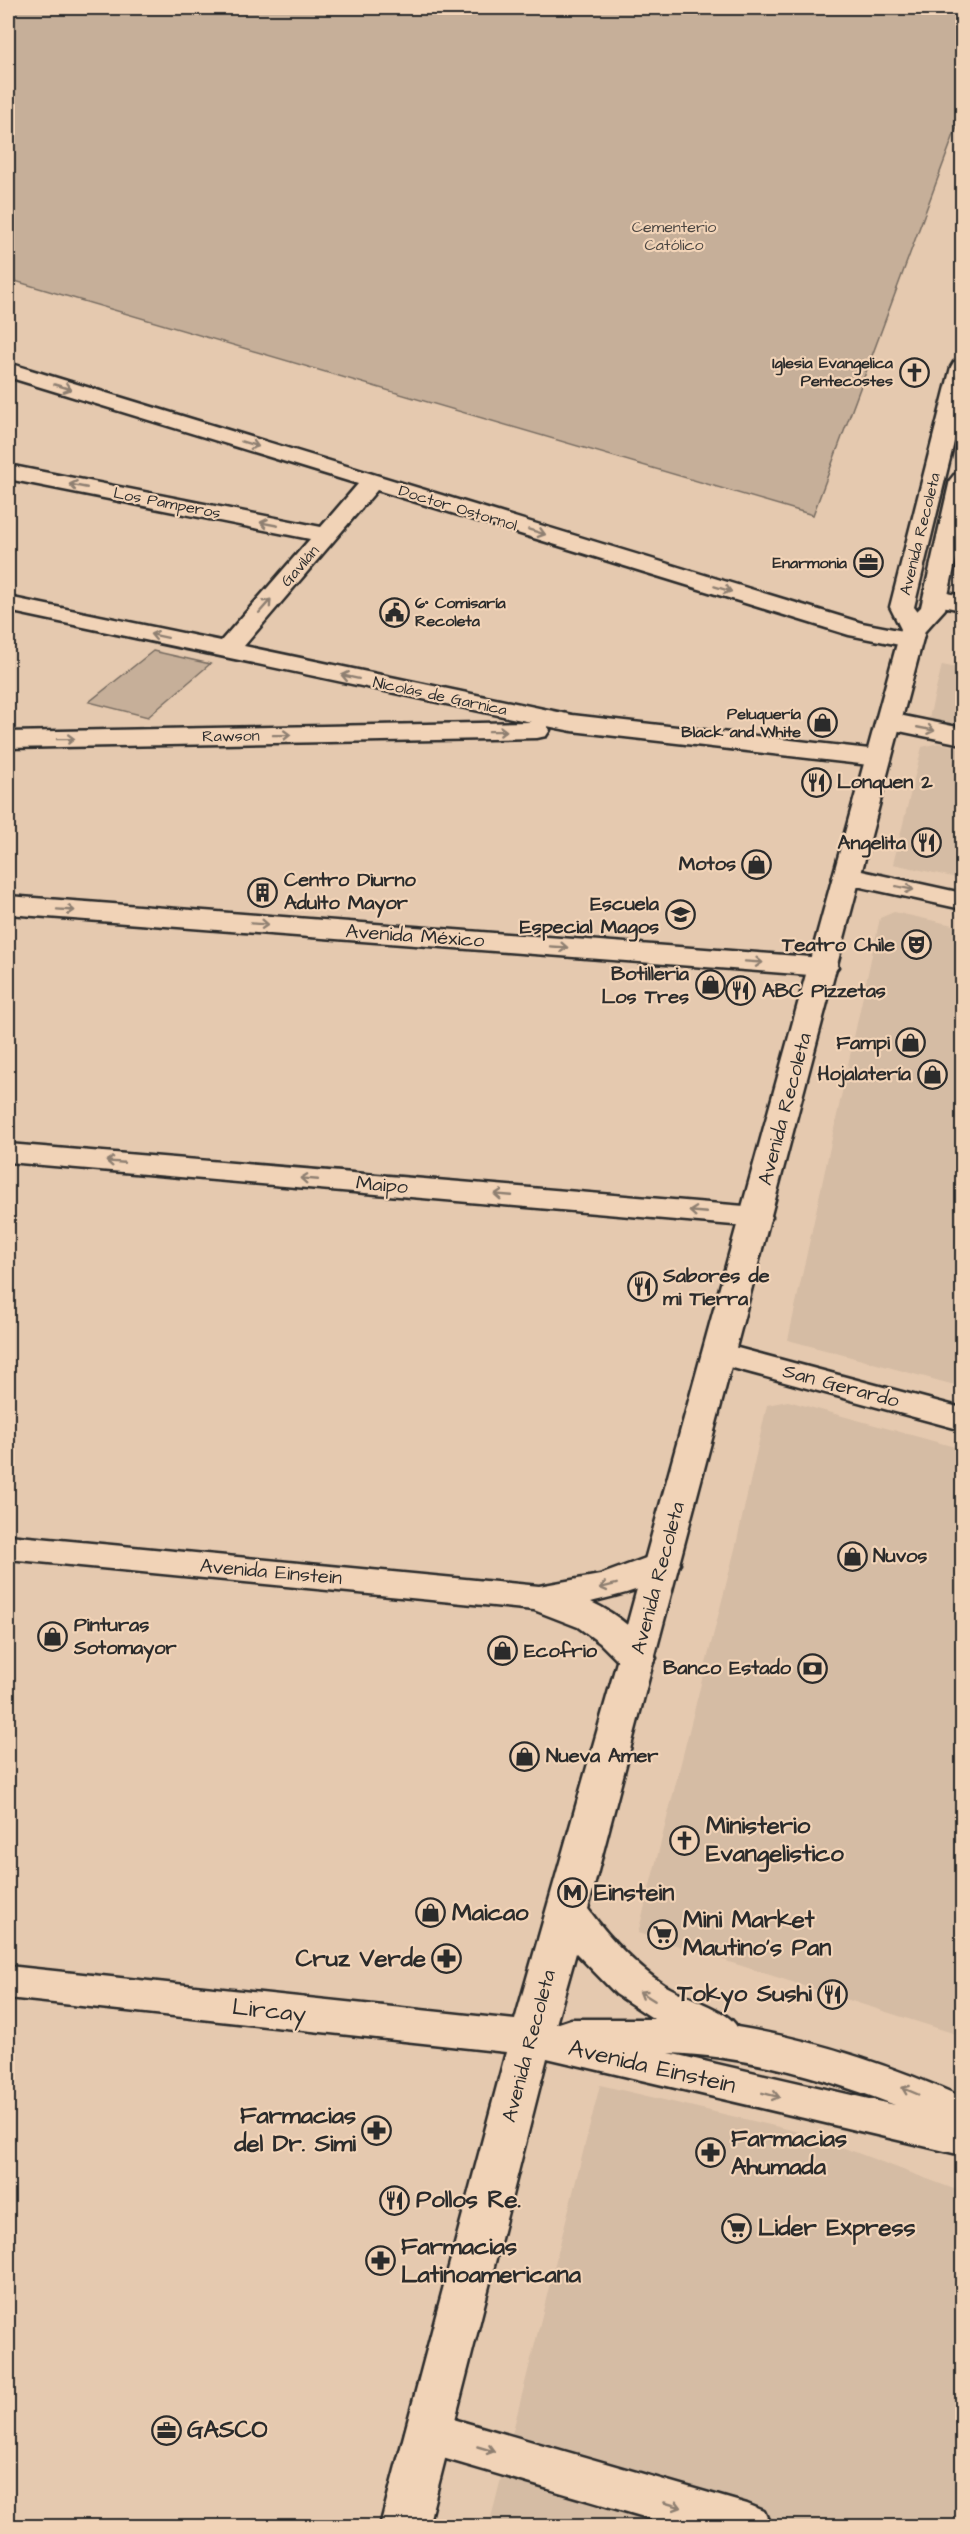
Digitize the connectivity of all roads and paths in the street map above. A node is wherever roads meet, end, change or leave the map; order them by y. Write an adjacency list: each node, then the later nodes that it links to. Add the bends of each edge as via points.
1 (963, 367): 10 (street, Avenida Recoleta, via 902,607)
2 (8, 370): 4 (street, Doctor Ostornol, one-way to 4)
3 (8, 472): 6 (street, Los Pamperos, one-way to 3)
4 (372, 482): 6 (street, Gavilán); 10 (street, Doctor Ostornol, one-way to 10, via 858,630)
5 (962, 482): 7 (street, Avenida Recoleta)
6 (327, 535): 11 (street, Gavilán, one-way to 6)
7 (936, 598): 8 (street); 10 (street, Avenida Recoleta, via 933,609)
8 (963, 603)
9 (8, 604): 11 (street, Nicolás de Garnica, one-way to 9)
10 (912, 634): 13 (street, Avenida Recoleta)
11 (227, 650): 12 (street, Nicolás de Garnica, one-way to 11)
12 (469, 702): 14 (street, Nicolás de Garnica); 15 (street, via 470,714)
13 (889, 721): 16 (street, one-way to 16); 18 (street, Avenida Recoleta)
14 (613, 729): 15 (street, Rawson, one-way to 14); 18 (street, Nicolás de Garnica)
15 (455, 732): 17 (street, Rawson, one-way to 15)
16 (963, 736)
17 (8, 740)
18 (878, 758): 19 (street, Avenida Recoleta)
19 (848, 876): 20 (street, one-way to 20); 22 (street, Avenida Recoleta)
20 (963, 901)
21 (8, 905): 22 (street, Avenida México, one-way to 22)
22 (823, 968): 24 (street, Avenida Recoleta)
23 (8, 1153): 24 (street, Maipo, one-way to 23)
24 (756, 1217): 25 (street, Avenida Recoleta)
25 (719, 1354): 26 (street, San Gerardo); 28 (street, Avenida Recoleta)
26 (963, 1419)
27 (8, 1547): 29 (street, Avenida Einstein)
28 (662, 1564): 29 (street, Avenida Einstein, one-way to 29, via 613,1585); 30 (street, Avenida Recoleta)
29 (534, 1597): 30 (street, Avenida Einstein, via 577,1609 612,1630)
30 (637, 1658): 31 (street, Avenida Recoleta)
31 (566, 1910): 33 (street, Avenida Recoleta); 34 (street, one-way to 31, via 701,2023 648,1997 607,1964)
32 (8, 1982): 33 (street, Lircay)
33 (531, 2038): 34 (street, Avenida Einstein, via 646,2034); 36 (street, Avenida Einstein, one-way to 36); 37 (street, Avenida Recoleta)
34 (779, 2049): 35 (street, Avenida Einstein, one-way to 34, via 889,2083)
35 (963, 2116)
36 (963, 2138)
37 (429, 2433): 38 (street, Avenida Recoleta); 39 (street, one-way to 39)
38 (404, 2526)
39 (747, 2526)

